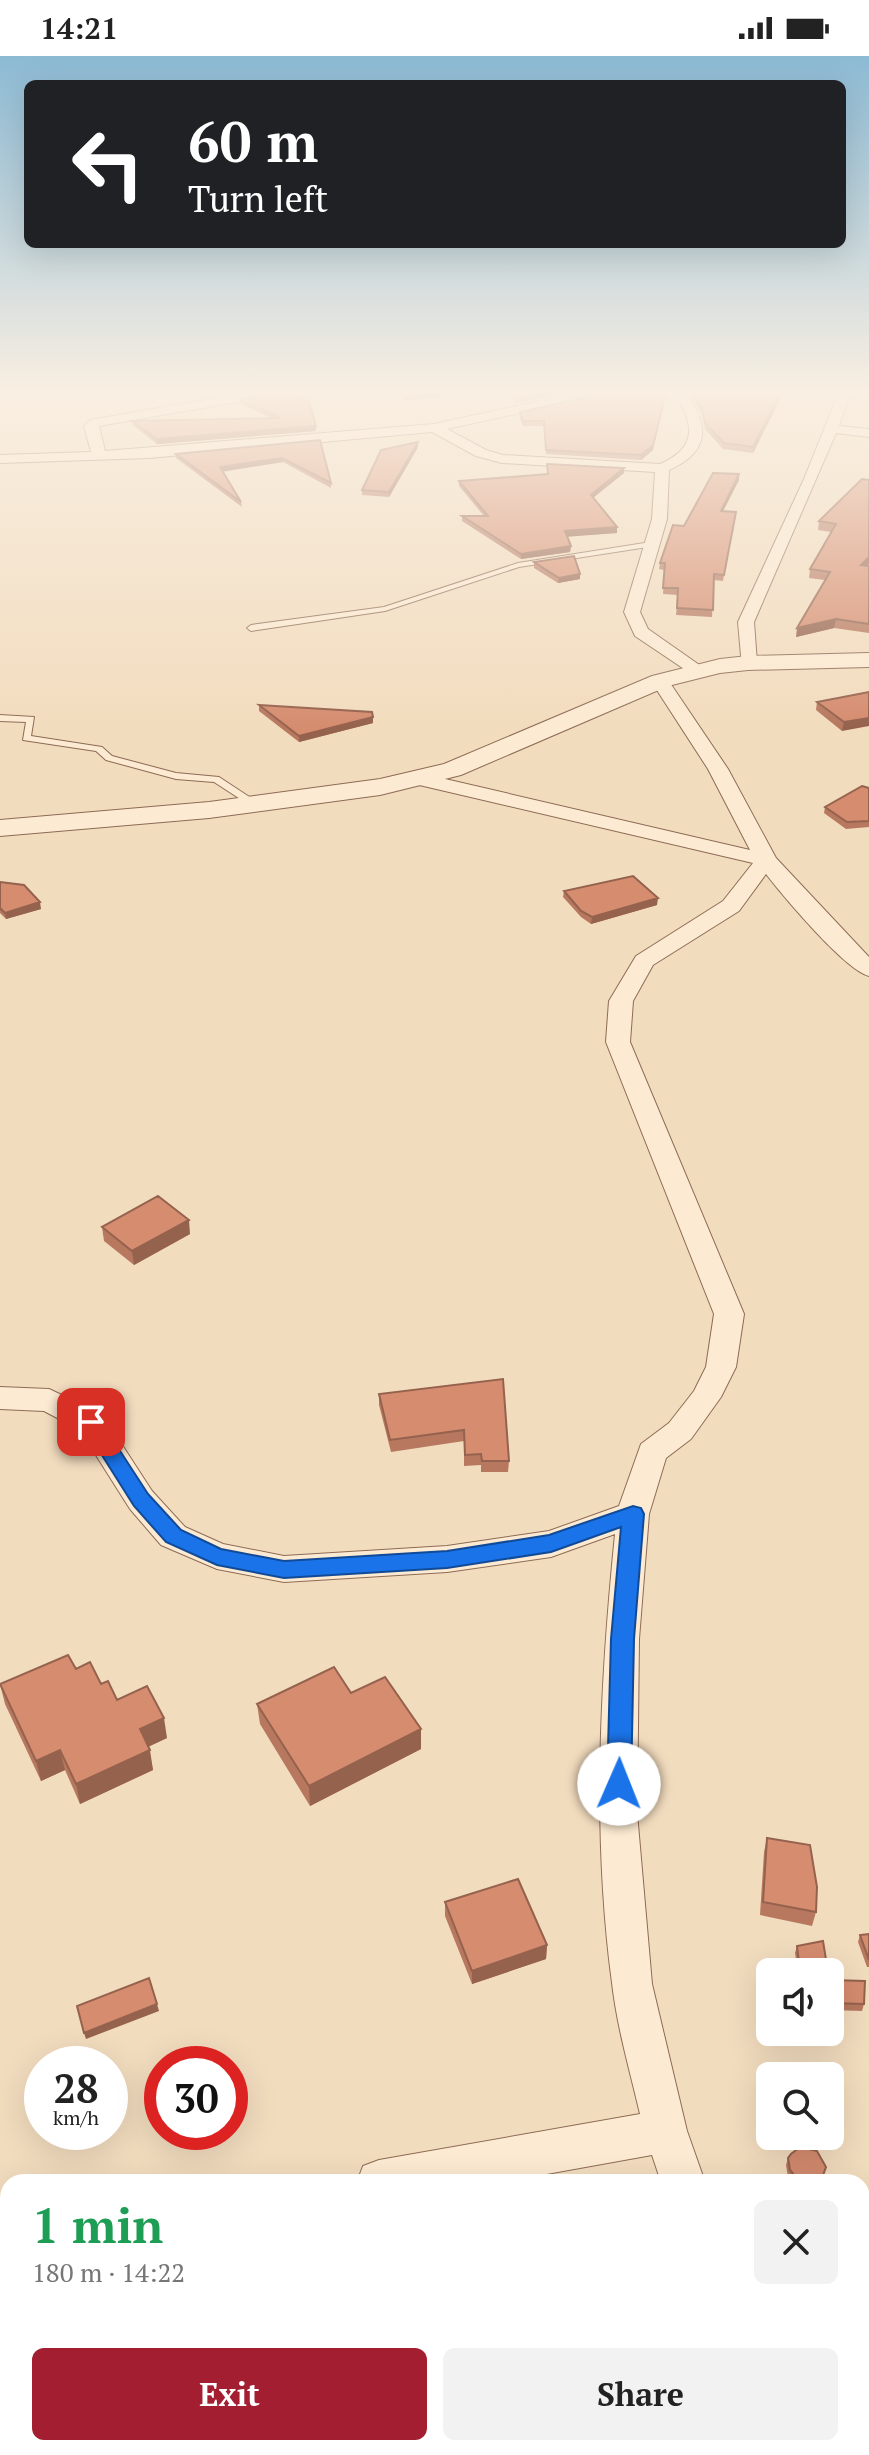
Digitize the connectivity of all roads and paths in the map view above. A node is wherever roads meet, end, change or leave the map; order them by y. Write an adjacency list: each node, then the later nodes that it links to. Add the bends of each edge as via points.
1 (661, 504): 3 (street)
2 (799, 504): 6 (street, via 746,622)
3 (651, 544): 4 (lane, via 518,565 385,609); 7 (street, via 632,612 641,632)
4 (251, 628)
5 (869, 660): 6 (street)
6 (748, 663): 7 (street)
7 (699, 671): 8 (street)
8 (660, 681): 10 (street, via 452,770); 13 (street, via 718,769)
9 (0, 718): 11 (lane, via 31,719 26,738 99,749 109,758 176,776 216,779)
10 (415, 778): 11 (street); 13 (street)
11 (255, 804): 12 (street)
12 (0, 828)
13 (766, 860): 14 (street); 16 (street, via 731,906 644,961 621,1001 618,1042 729,1314 721,1367 680,1431 652,1452)
14 (869, 969)
15 (0, 1398): 16 (street, via 49,1400 91,1422 141,1500 173,1536 217,1556 284,1569 447,1559 551,1544)
16 (633, 1514): 17 (street, via 622,1639 618,1813 632,1984)
17 (665, 2131): 18 (street); 19 (street)
18 (458, 2174)
19 (680, 2174)

